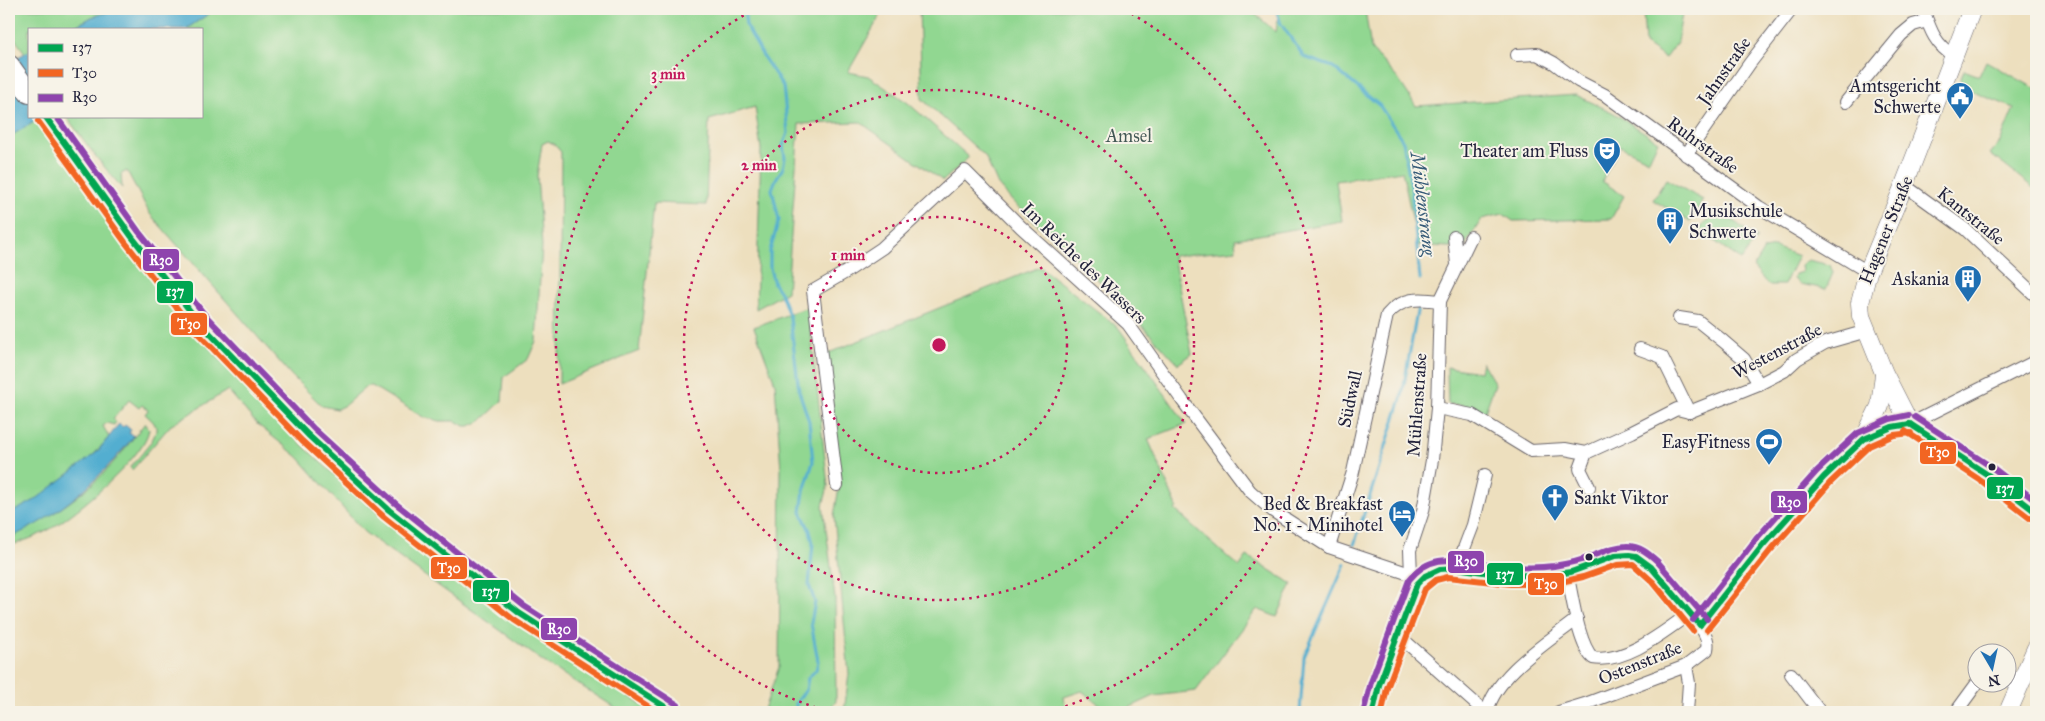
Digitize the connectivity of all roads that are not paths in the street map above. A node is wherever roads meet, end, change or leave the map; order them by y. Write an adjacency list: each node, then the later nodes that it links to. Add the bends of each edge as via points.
1 (1792, 9): 10 (street, Jahnstraße)
2 (1972, 9): 5 (street, Hagener Straße)
3 (1925, 15): 5 (street, via 1936,41); 8 (street, via 1901,35)
4 (1517, 55): 10 (street, Ruhrstraße, via 1536,54 1554,63 1605,95)
5 (1954, 56): 11 (street, Hagener Straße)
6 (9, 65): 7 (main road)
7 (28, 92)
8 (1846, 102)
9 (47, 118): 45 (main road, via 198,321 308,435 389,510 519,613)
10 (1686, 155): 15 (street, Ruhrstraße, via 1760,207)
11 (1904, 185): 15 (street, Hagener Straße); 16 (street, Kantstraße, via 1965,229)
12 (1454, 237): 14 (street)
13 (1471, 237): 14 (street)
14 (1457, 267): 17 (street, Mühlenstraße)
15 (1868, 272): 19 (street, Hagener Straße, via 1860,303)
16 (2036, 296)
17 (1440, 301): 24 (street, Mühlenstraße); 33 (street, Südwall, via 1414,299 1395,305 1387,315 1353,472)
18 (1679, 318): 23 (street, via 1698,321 1723,341 1744,359)
19 (1866, 331): 22 (street, Hagener Straße); 23 (street, Westenstraße, via 1825,343)
20 (1640, 349): 25 (street, via 1662,357)
21 (2036, 360): 26 (street)
22 (1884, 373): 26 (street, Hagener Straße); 27 (street, via 1880,406)
23 (1760, 384): 25 (street, Westenstraße)
24 (1437, 408): 28 (street, via 1472,415 1531,450 1565,449); 36 (street, Mühlenstraße, via 1423,511 1410,550)
25 (1683, 411): 28 (street, Westenstraße)
26 (1910, 424): 27 (street, via 1892,427); 32 (street, via 1988,475)
27 (1864, 440): 38 (street, via 1824,477)
28 (1586, 453): 31 (street, via 1580,469)
29 (1485, 475): 34 (street, via 1473,525)
30 (837, 485): 33 (street, Im Reiche des Wassers, via 813,291 882,248 966,171 1021,227 1128,324 1250,491 1273,511)
31 (1589, 487)
32 (2036, 512)
33 (1329, 547): 36 (street, Im Reiche des Wassers)
34 (1457, 567): 35 (street, via 1513,576); 36 (street)
35 (1568, 573): 37 (street); 38 (street, via 1616,556 1635,556 1648,564)
36 (1416, 577): 39 (street, via 1417,584)
37 (1577, 619): 38 (street, via 1586,650 1599,660 1640,647); 47 (street, via 1507,676 1492,696)
38 (1695, 619): 41 (street, Ostenstraße, via 1706,636 1707,650)
39 (1398, 635): 46 (street, via 1379,685); 47 (street)
40 (2035, 653): 52 (street)
41 (1686, 666): 44 (street, Ostenstraße); 49 (street, via 1689,683)
42 (1791, 674): 50 (street)
43 (1969, 694): 51 (street)
44 (1585, 708): 48 (street, Ostenstraße)
45 (673, 712)
46 (1373, 712)
47 (1486, 712)
48 (1559, 712)
49 (1687, 712)
50 (1820, 712)
51 (1956, 712)
52 (2008, 712)

